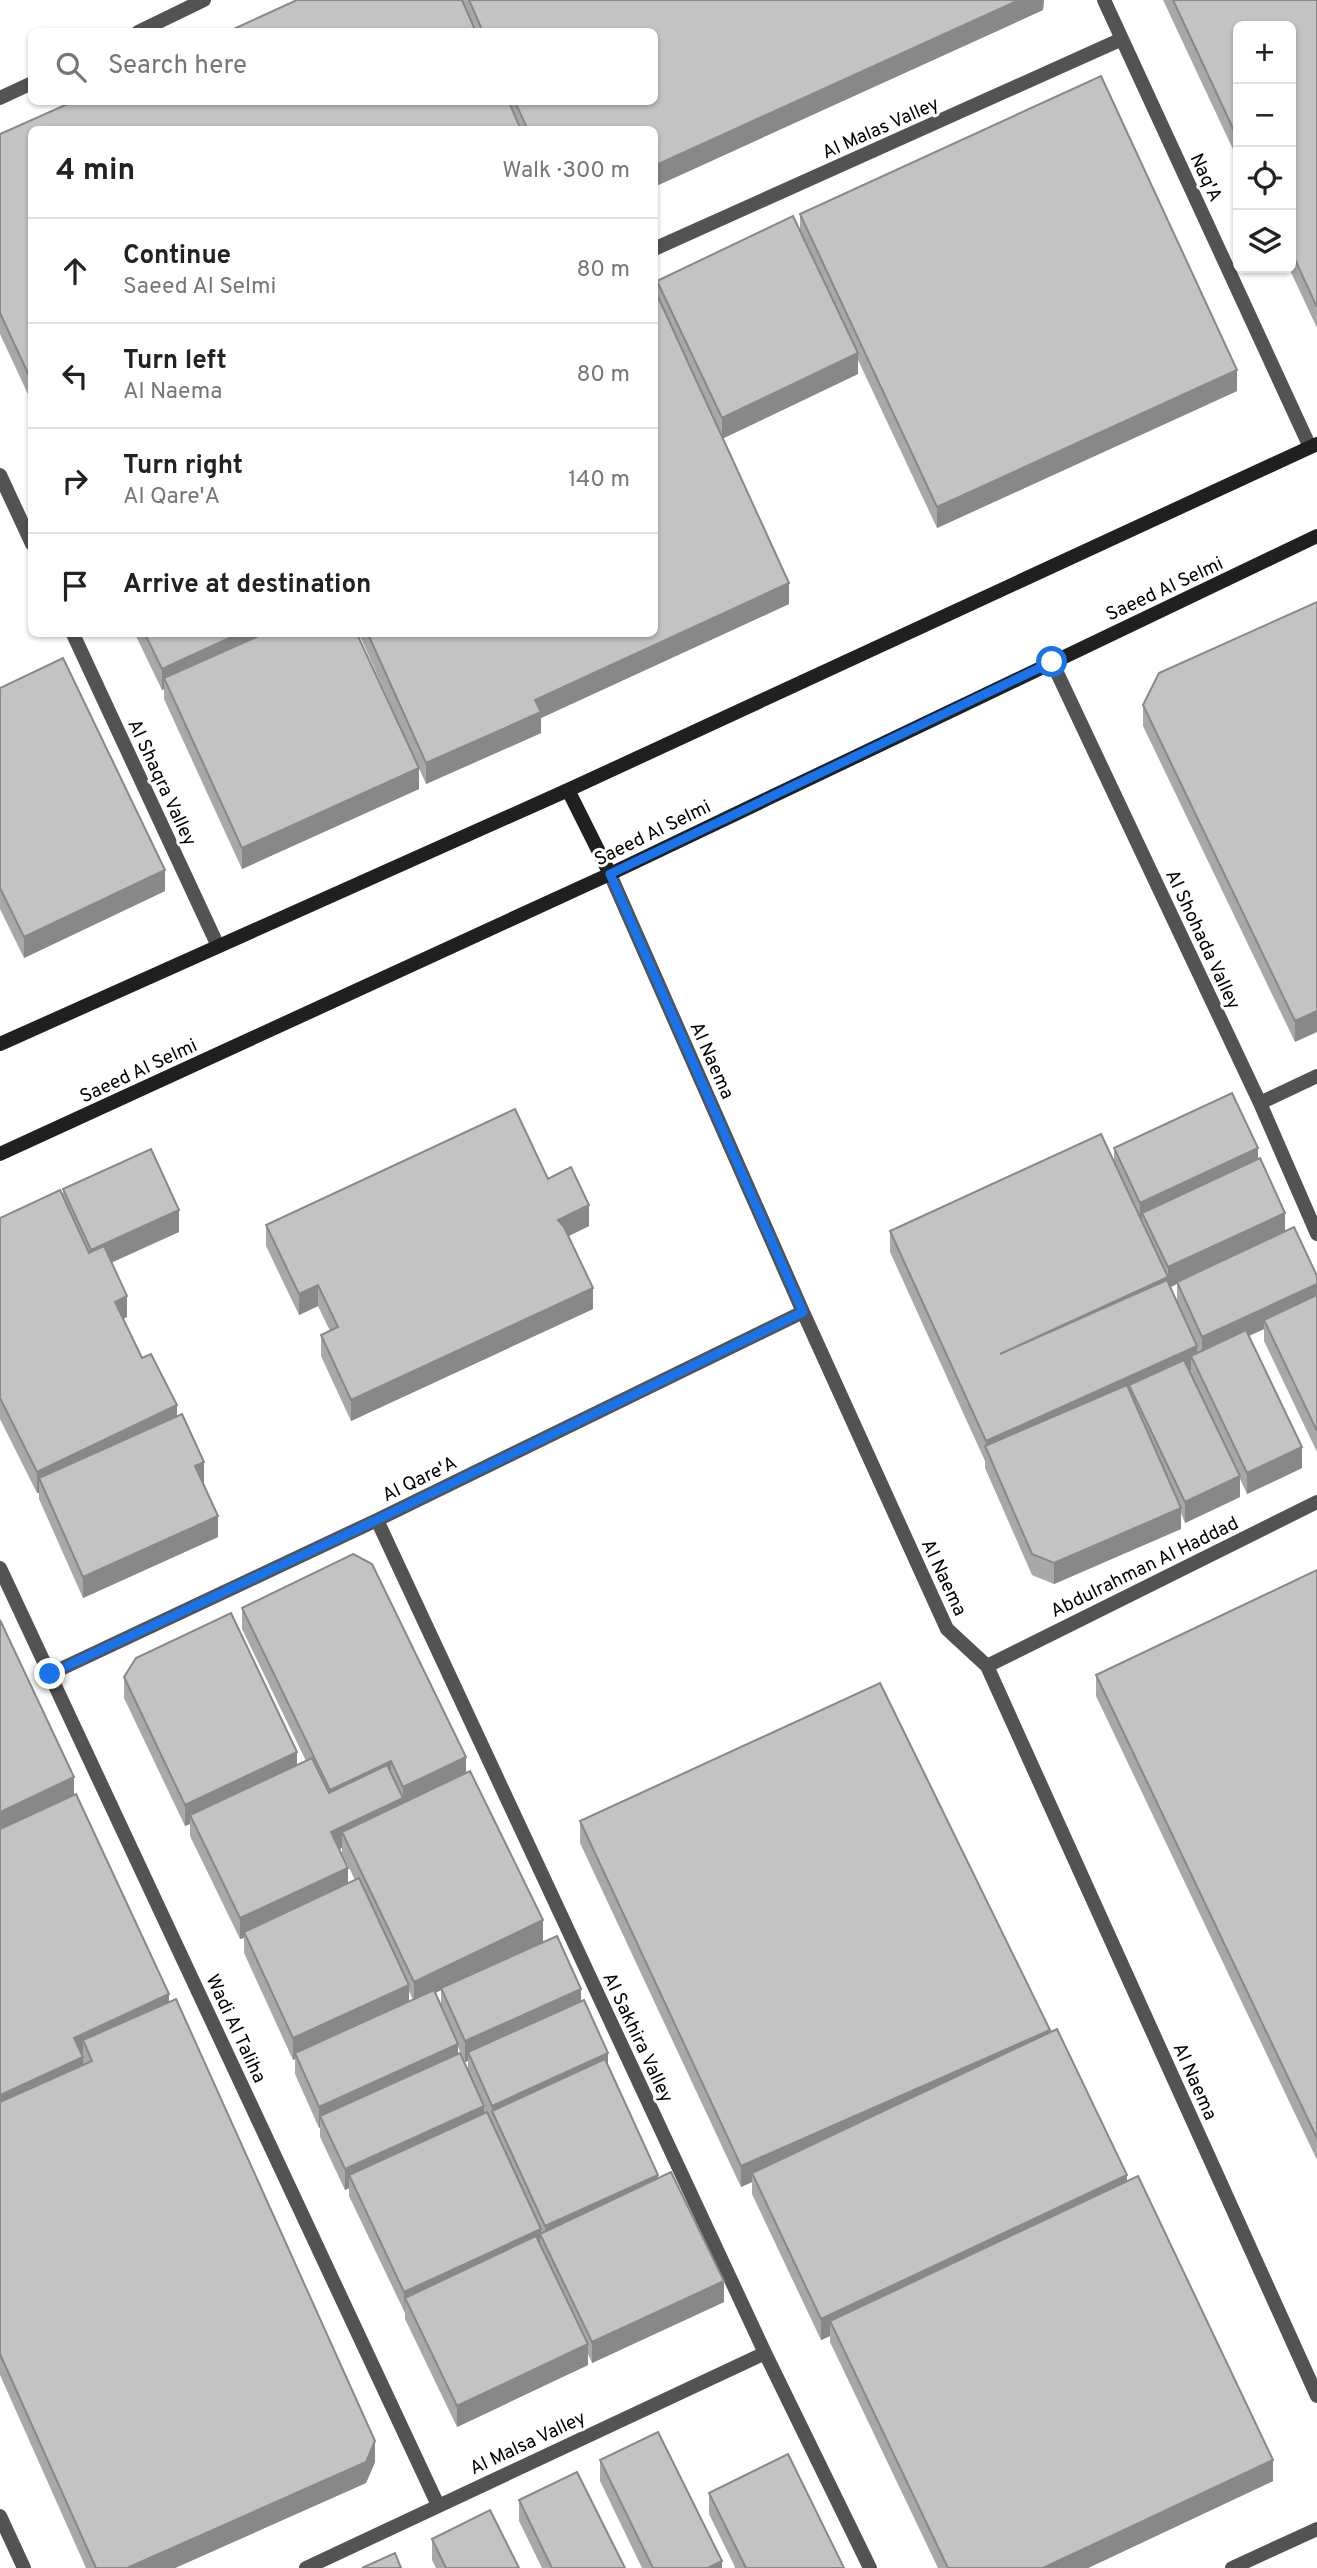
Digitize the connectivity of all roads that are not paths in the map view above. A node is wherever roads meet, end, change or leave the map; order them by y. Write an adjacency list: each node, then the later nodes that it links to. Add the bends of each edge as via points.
1 (204, 0): 3 (street)
2 (1104, 0): 4 (street, Naq'A)
3 (146, 28)
4 (1122, 39): 7 (street, Al Malas Valley); 8 (street, Naq'A)
5 (28, 85): 6 (street)
6 (0, 98)
7 (658, 247)
8 (1313, 445): 14 (street)
9 (0, 475): 10 (street)
10 (28, 530)
11 (1317, 536): 13 (street, Saeed Al Selmi)
12 (74, 637): 16 (street, Al Shaqra Valley)
13 (1052, 662): 15 (street, Saeed Al Selmi); 19 (street, Al Shohada Valley)
14 (568, 790): 15 (street); 16 (street)
15 (610, 874): 20 (street, Saeed Al Selmi); 22 (street, Al Naema)
16 (218, 946): 17 (street)
17 (0, 1044)
18 (1317, 1076): 19 (street)
19 (1260, 1103): 21 (street, Al Shohada Valley)
20 (0, 1154)
21 (1317, 1234)
22 (803, 1312): 24 (street, Al Qare'A); 26 (street, Al Naema, via 947,1629)
23 (1317, 1502): 26 (street, Abdulrahman Al Haddad)
24 (377, 1520): 27 (street, Al Qare'A); 28 (street, Al Sakhira Valley)
25 (0, 1568): 27 (street, Wadi Al Taliha)
26 (987, 1665): 29 (street, Al Naema)
27 (50, 1674): 30 (street, Wadi Al Taliha)
28 (765, 2353): 30 (street, Al Malsa Valley); 35 (street, Al Sakhira Valley)
29 (1317, 2396)
30 (438, 2505): 34 (street, Al Malsa Valley)
31 (0, 2516): 33 (street)
32 (1317, 2529): 36 (street)
33 (24, 2568)
34 (306, 2568)
35 (870, 2568)
36 (1232, 2568)

